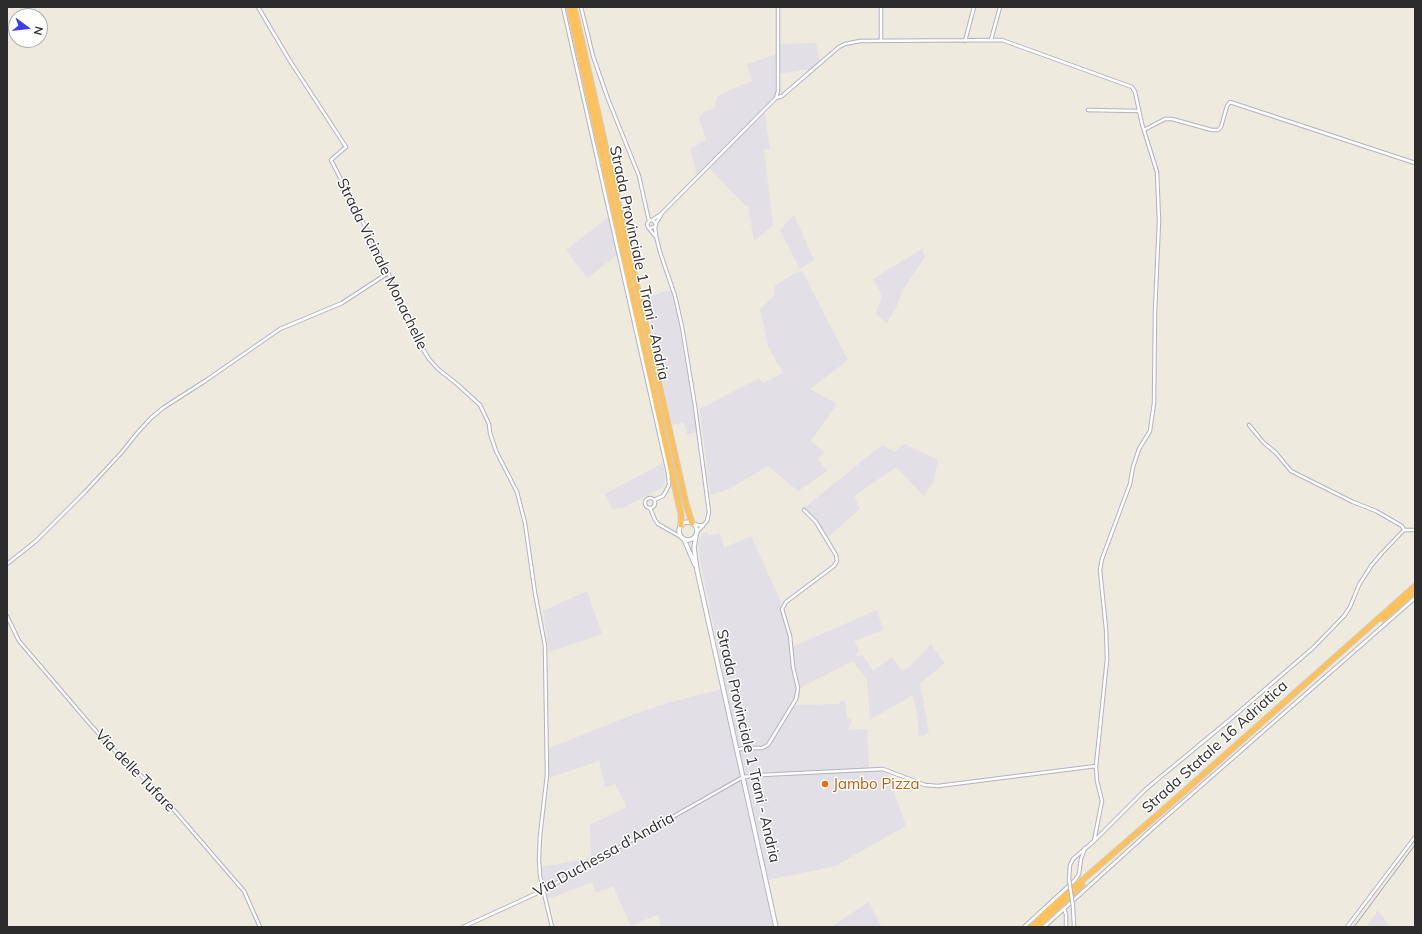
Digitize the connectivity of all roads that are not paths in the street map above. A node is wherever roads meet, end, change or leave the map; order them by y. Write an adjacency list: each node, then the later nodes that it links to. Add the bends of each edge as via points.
1 (258, 7): 23 (street, Strada Vicinale Monachelle, via 346,147 331,160)
2 (563, 7): 25 (street, via 668,473 666,491)
3 (569, 7): 29 (highway, Strada Provinciale 1 Trani - Andria, via 680,506)
4 (574, 7): 28 (highway, Strada Provinciale 1 Trani - Andria, via 686,504)
5 (581, 7): 19 (street, via 593,56 639,176)
6 (778, 7): 13 (street)
7 (881, 7): 11 (street)
8 (974, 7): 12 (street)
9 (1000, 7): 10 (street)
10 (991, 40): 12 (street); 15 (street, via 1002,40 1132,87)
11 (881, 41): 12 (street); 13 (street, via 860,41 839,47 782,96)
12 (964, 41)
13 (776, 98): 18 (street)
14 (1088, 110): 15 (street)
15 (1139, 111): 16 (street)
16 (1144, 130): 17 (street, via 1165,119 1172,119 1218,130 1230,102); 42 (street, via 1157,172 1159,211 1154,403 1150,431 1139,449 1130,484 1100,570 1107,659)
17 (1415, 163)
18 (661, 214): 19 (street); 20 (street)
19 (650, 220): 20 (street); 21 (street, via 647,224)
20 (656, 225): 21 (street, via 652,229); 22 (street)
21 (649, 228): 22 (street)
22 (656, 236): 30 (street, via 675,296 695,406 709,504 709,516)
23 (388, 273): 35 (street, via 342,303 280,329 163,408 36,541); 47 (street, Strada Vicinale Monachelle, via 408,322 429,359 480,405 496,451 517,492 545,646 547,775 538,859)
24 (1249, 425): 31 (street, via 1291,471 1376,511 1402,526)
25 (654, 500): 26 (street, via 655,505); 26 (street, via 650,498 646,501 646,506)
26 (650, 508): 34 (street, via 658,524)
27 (804, 510): 41 (street, via 816,522 838,561 786,602 782,609 790,636 798,688 796,700 768,745 762,748)
28 (693, 523): 29 (main road, via 686,522); 30 (street); 33 (main road, Strada Provinciale 1 Trani - Andria)
29 (681, 525): 34 (main road, Strada Provinciale 1 Trani - Andria, via 679,531)
30 (703, 526): 33 (street)
31 (1404, 530): 32 (street); 45 (street, via 1371,566 1344,616 1314,646 1146,790)
32 (1415, 530)
33 (697, 534): 34 (main road, via 689,540); 36 (main road, Strada Provinciale 1 Trani - Andria, via 694,548)
34 (682, 538): 36 (main road, Strada Provinciale 1 Trani - Andria)
35 (7, 564)
36 (697, 570): 41 (main road, Strada Provinciale 1 Trani - Andria)
37 (1415, 586): 54 (highway, Strada Statale 16 Adriatica)
38 (1415, 591): 55 (highway, Strada Statale 16 Adriatica)
39 (1415, 598): 48 (street)
40 (7, 616): 49 (street, Via delle Tufare, via 19,641 89,723 161,796 244,891)
41 (736, 750): 43 (main road, Strada Provinciale 1 Trani - Andria)
42 (1096, 766): 43 (street, via 938,786 925,786 883,769); 45 (street, via 1102,801)
43 (743, 777): 47 (street, Via Duchessa d'Andria); 52 (main road, Strada Provinciale 1 Trani - Andria)
44 (1415, 837): 59 (street)
45 (1094, 841): 46 (street)
46 (1085, 848): 53 (street, via 1079,874 1075,880); 58 (street, bridge, via 1070,865)
47 (544, 890): 50 (street, Via Duchessa d'Andria); 51 (street, Strada Vicinale Monachelle)
48 (1064, 909): 56 (street); 57 (street)
49 (260, 927)
50 (463, 927)
51 (552, 927)
52 (776, 927)
53 (1024, 927)
54 (1032, 927)
55 (1037, 927)
56 (1044, 927)
57 (1066, 927)
58 (1074, 927)
59 (1347, 927)

